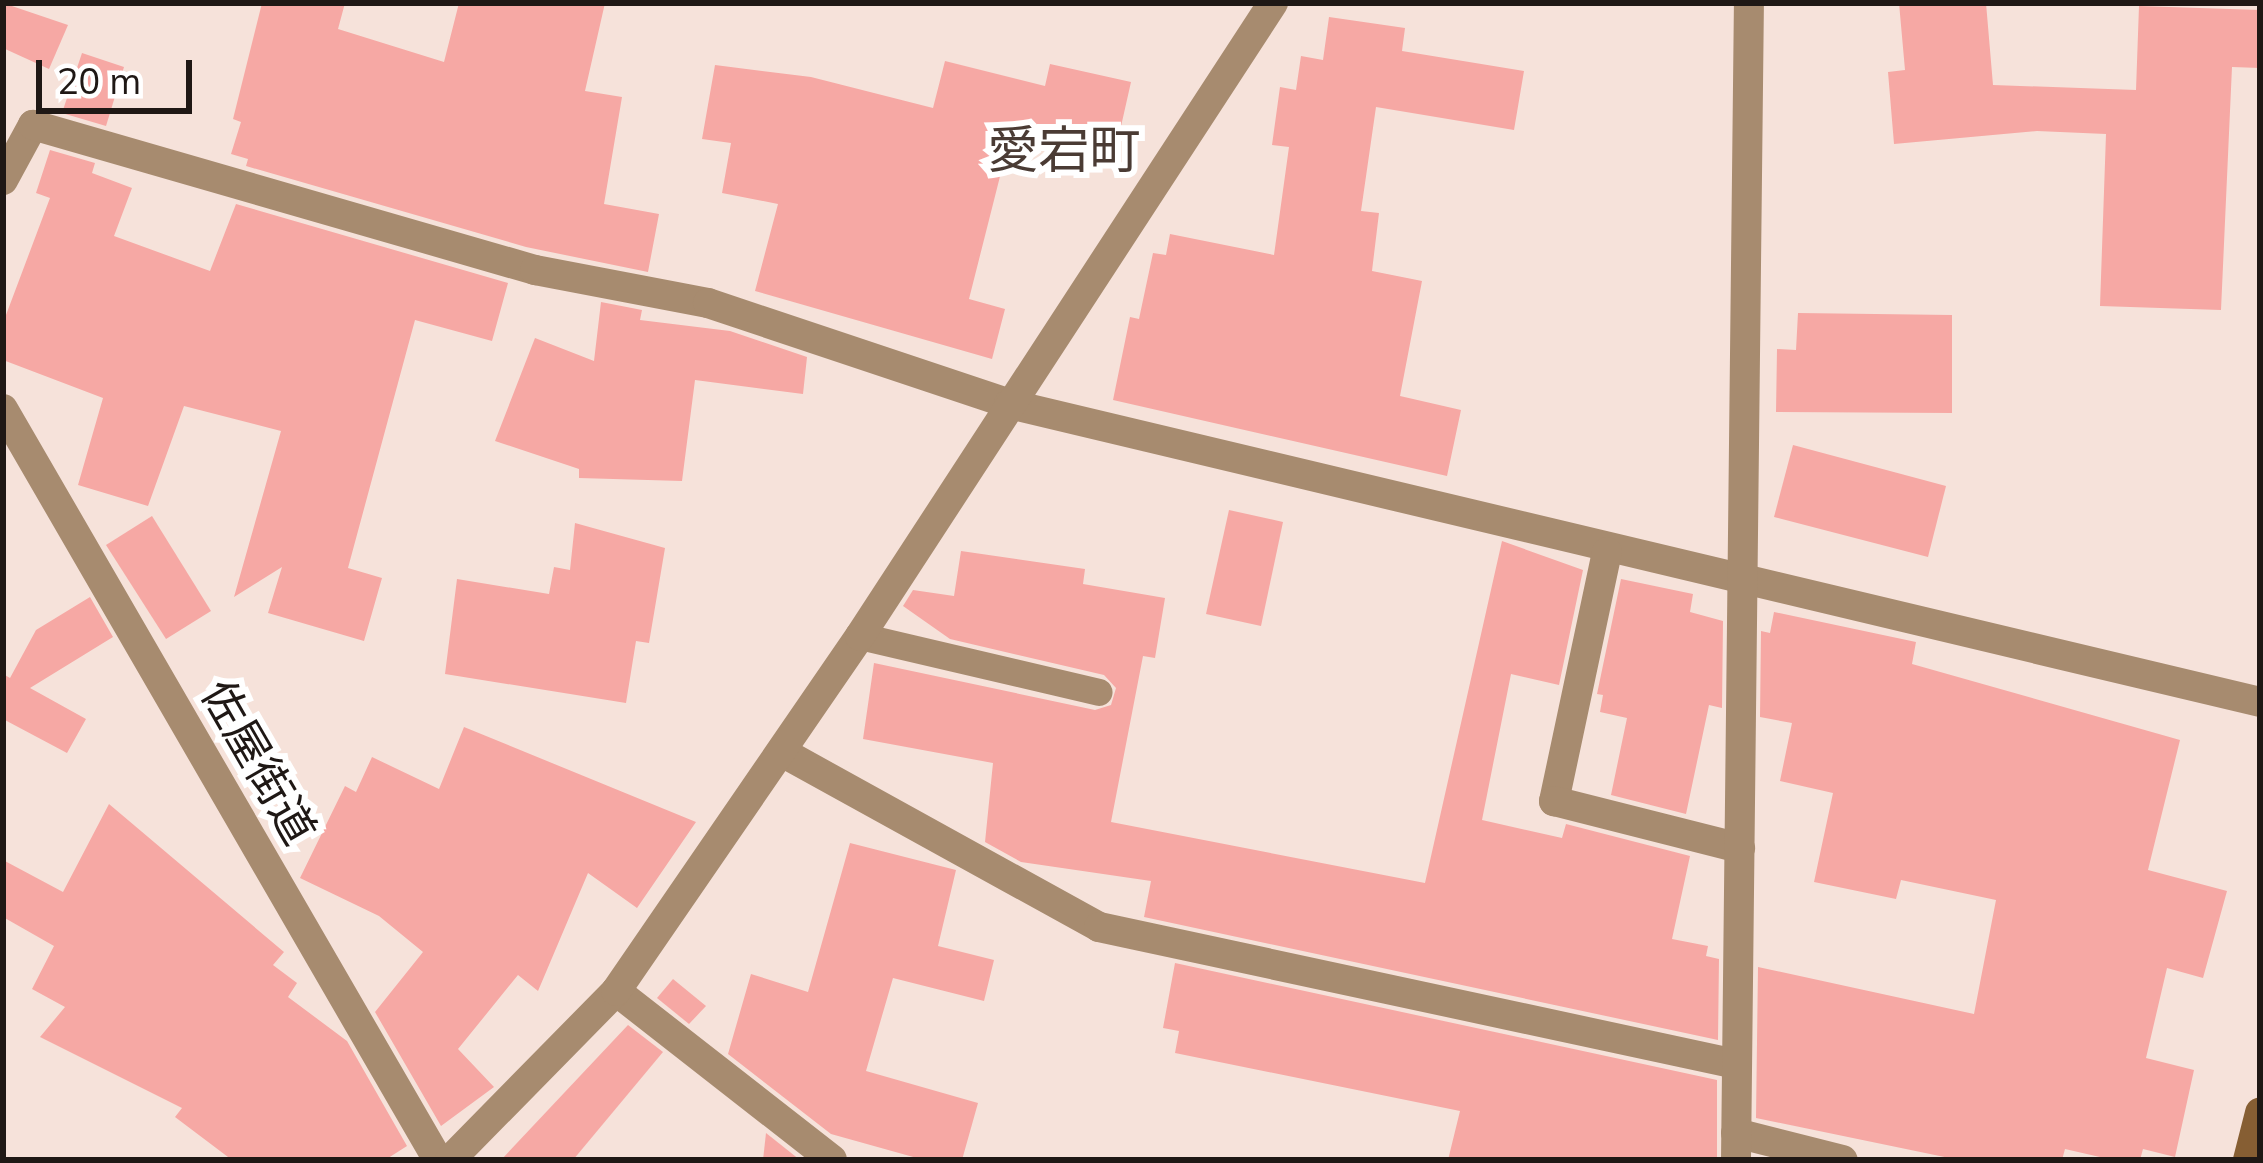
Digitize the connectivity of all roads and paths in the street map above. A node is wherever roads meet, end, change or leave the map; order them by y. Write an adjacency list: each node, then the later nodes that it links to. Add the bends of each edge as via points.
1 (1273, 3): 4 (street)
2 (1749, 3): 7 (street)
3 (3, 179): 4 (street, via 33,125 535,269 708,303)
4 (1009, 404): 6 (street); 8 (street)
5 (3, 409): 17 (street, 佐屋街道)
6 (1607, 552): 7 (street); 12 (street, via 1554,801)
7 (1743, 585): 10 (street); 12 (street)
8 (860, 636): 9 (lane); 11 (street)
9 (1099, 692)
10 (2260, 702)
11 (782, 752): 13 (street); 14 (street, via 1099,927)
12 (1740, 848): 14 (street)
13 (616, 991): 18 (street); 19 (street)
14 (1736, 1064): 16 (street)
15 (2260, 1113): 21 (main road)
16 (1736, 1146): 20 (street)
17 (437, 1160)
18 (450, 1160)
19 (832, 1160)
20 (1843, 1160)
21 (2248, 1160)

